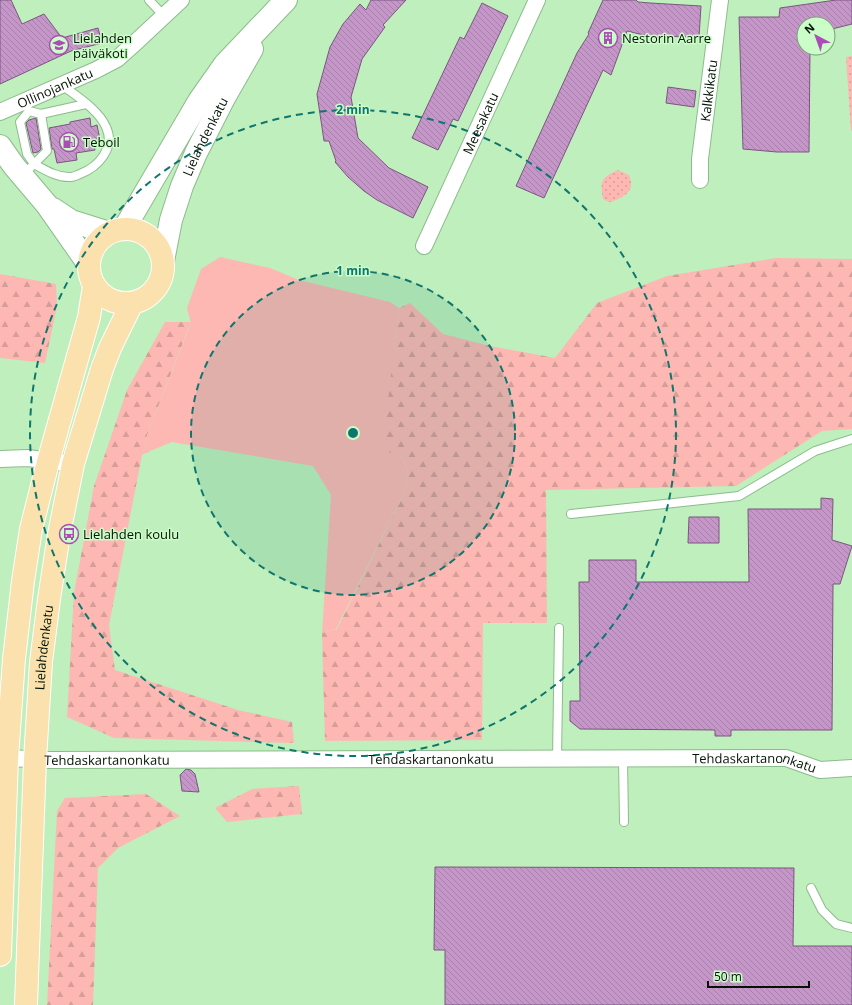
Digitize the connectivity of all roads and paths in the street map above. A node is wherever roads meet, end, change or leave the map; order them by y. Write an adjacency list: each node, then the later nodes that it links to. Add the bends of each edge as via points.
1 (149, 0): 6 (lane)
2 (181, 0): 6 (street, Ollinojankatu)
3 (286, 0): 7 (main road, Lielahdenkatu)
4 (537, 0): 18 (street, Meesakatu)
5 (720, 0): 15 (street, Kalkkikatu, via 700,159)
6 (164, 16): 8 (street, Ollinojankatu, via 117,59)
7 (267, 22): 17 (main road, Lielahdenkatu, via 225,64); 19 (main road, Lielahdenkatu, via 196,153 182,186)
8 (62, 84): 9 (lane); 10 (street, Ollinojankatu)
9 (86, 104): 12 (lane); 14 (lane, via 107,127 109,144 100,162 72,178)
10 (27, 106): 11 (street, Ollinojankatu); 12 (lane); 14 (lane, via 20,122)
11 (0, 112)
12 (41, 114): 14 (lane, via 47,151)
13 (0, 146): 14 (main road)
14 (28, 170): 16 (main road)
15 (700, 180)
16 (47, 205): 17 (main road, via 71,221); 20 (main road)
17 (117, 231): 19 (main road, via 132,229 146,235 157,246); 20 (main road, via 98,241 89,258)
18 (424, 246)
19 (163, 260): 22 (main road, via 163,274 158,286 143,300)
20 (89, 265): 21 (main road)
21 (94, 286): 22 (main road, via 110,300 123,304); 25 (main road, via 89,317)
22 (132, 303): 26 (main road, Lielahdenkatu, via 102,369)
23 (852, 439): 27 (lane, via 816,451 739,496)
24 (0, 459): 25 (street, via 28,458)
25 (48, 462): 26 (street); 29 (main road, via 31,529 23,581)
26 (73, 464): 32 (main road, Lielahdenkatu, via 49,602)
27 (571, 514)
28 (559, 628): 30 (lane)
29 (7, 758): 32 (street, Tehdaskartanonkatu); 37 (main road)
30 (557, 759): 31 (street, Tehdaskartanonkatu); 32 (street, Tehdaskartanonkatu)
31 (623, 759): 33 (street, Tehdaskartanonkatu, via 786,758 820,770); 34 (lane)
32 (35, 760): 38 (main road, Lielahdenkatu)
33 (852, 768)
34 (624, 822)
35 (811, 888): 36 (lane, via 822,910 836,924)
36 (852, 928)
37 (0, 955)
38 (26, 1005)

